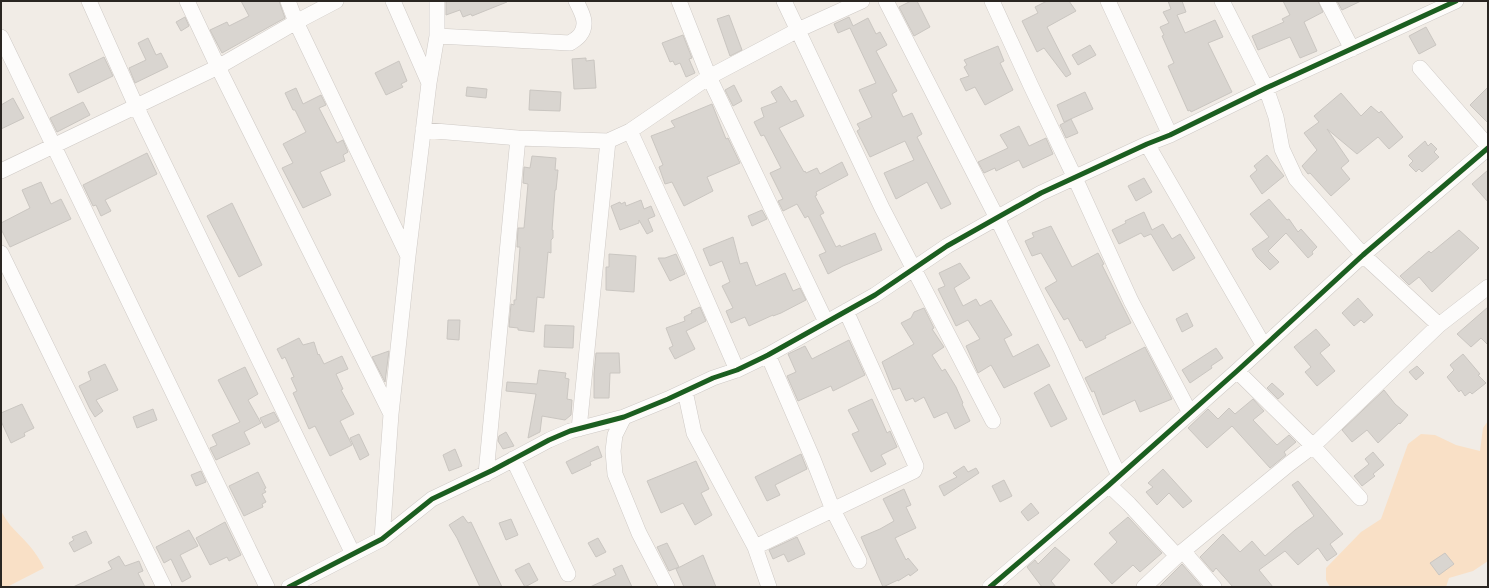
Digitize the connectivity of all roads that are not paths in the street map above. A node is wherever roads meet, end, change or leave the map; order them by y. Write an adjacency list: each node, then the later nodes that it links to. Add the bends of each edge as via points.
1 (89, 1): 28 (street)
2 (188, 1): 23 (street)
3 (288, 1): 18 (street)
4 (336, 1): 18 (street)
5 (393, 1): 26 (street)
6 (437, 1): 20 (street)
7 (576, 1): 20 (street, via 585,24 581,35 570,43)
8 (679, 1): 25 (street)
9 (784, 1): 19 (street)
10 (862, 1): 19 (street)
11 (886, 1): 39 (street)
12 (992, 1): 38 (street)
13 (1108, 1): 31 (street)
14 (1222, 1): 27 (street)
15 (1326, 1): 22 (street)
16 (1456, 1): 17 (street)
17 (1430, 6): 22 (street)
18 (296, 22): 23 (street); 42 (street)
19 (798, 30): 25 (street); 43 (street, via 882,208)
20 (437, 36): 26 (street)
21 (1, 37): 35 (street)
22 (1352, 49): 27 (street)
23 (218, 67): 28 (street); 54 (street)
24 (1420, 68): 36 (street)
25 (709, 77): 30 (street); 46 (street)
26 (429, 83): 29 (street)
27 (1266, 88): 31 (street); 41 (street, via 1276,117 1282,149 1296,179)
28 (136, 106): 35 (street); 66 (street)
29 (423, 130): 32 (street); 42 (street)
30 (630, 131): 33 (street); 50 (street)
31 (1170, 135): 34 (street)
32 (518, 138): 33 (street); 60 (street)
33 (608, 140): 57 (street)
34 (1147, 144): 38 (street); 48 (street)
35 (53, 146): 37 (street); 71 (street)
36 (1488, 147): 41 (street)
37 (1, 170)
38 (1075, 178): 39 (street, via 1041,193); 53 (street, via 1131,300)
39 (997, 218): 43 (street); 61 (street, via 1064,356)
40 (1, 252): 70 (street)
41 (1363, 255): 47 (street); 48 (street)
42 (408, 256): 54 (street)
43 (914, 268): 45 (street, via 875,295); 56 (street)
44 (1488, 288): 47 (street)
45 (846, 310): 46 (street); 63 (street, via 916,466 914,471)
46 (826, 322): 49 (street)
47 (1439, 325): 58 (street)
48 (1264, 346): 51 (street)
49 (768, 355): 50 (street); 63 (street)
50 (737, 370): 52 (street)
51 (1237, 371): 53 (street); 58 (street)
52 (685, 391): 55 (street); 65 (street, via 694,433)
53 (1190, 412): 61 (street)
54 (391, 414): 64 (street)
55 (624, 417): 57 (street); 73 (street, via 615,435 615,474 639,533)
56 (994, 421)
57 (579, 429): 59 (street, via 549,440)
58 (1313, 446): 62 (street); 67 (street)
59 (513, 460): 60 (street); 69 (street)
60 (486, 474): 64 (street, via 432,499)
61 (1114, 480): 67 (street, via 1129,504); 75 (street)
62 (1360, 498)
63 (833, 510): 65 (street); 68 (street)
64 (382, 539): 66 (street)
65 (755, 547): 74 (street)
66 (353, 554): 72 (street)
67 (1180, 554): 76 (street); 77 (street)
68 (859, 561)
69 (568, 574)
70 (164, 587)
71 (267, 587)
72 (289, 587)
73 (667, 587)
74 (769, 587)
75 (990, 587)
76 (1144, 587)
77 (1214, 587)

